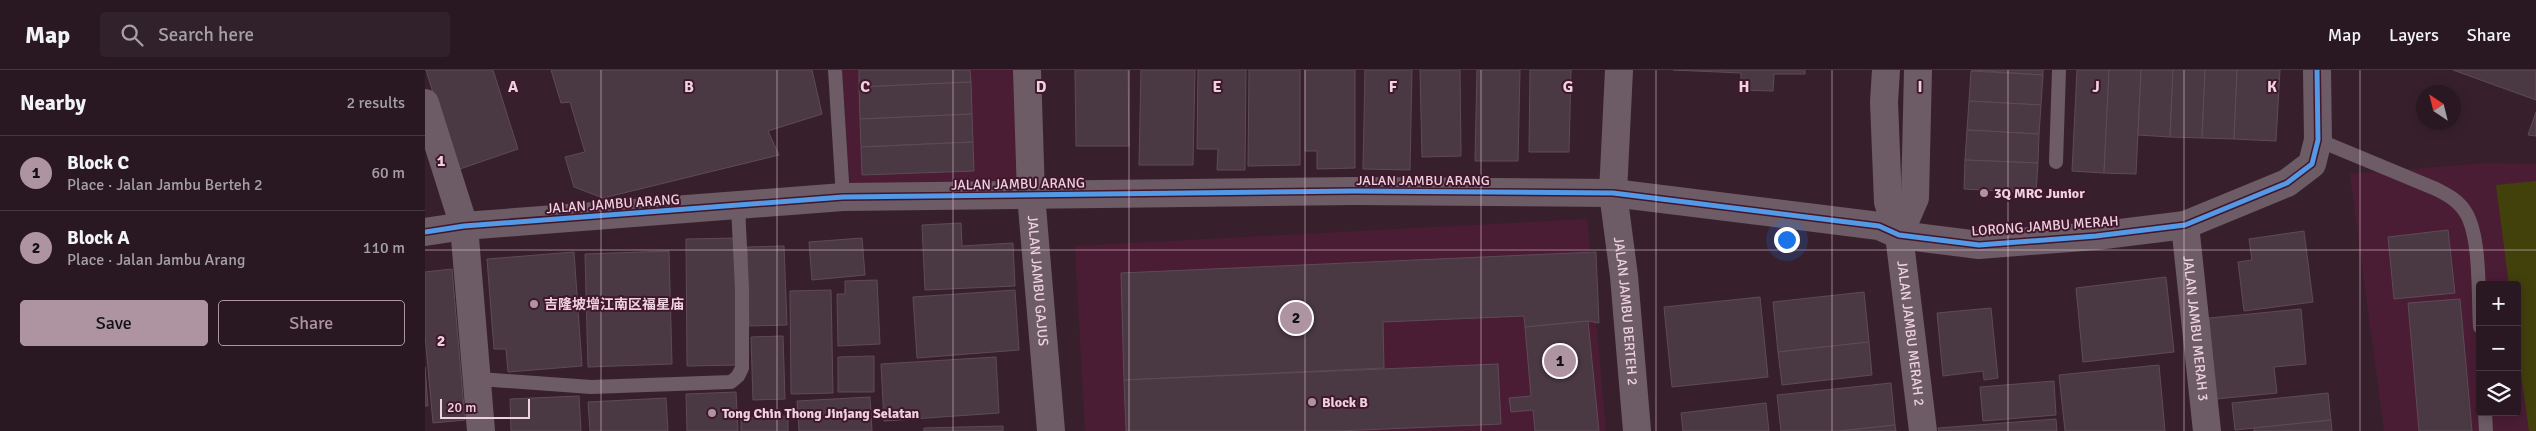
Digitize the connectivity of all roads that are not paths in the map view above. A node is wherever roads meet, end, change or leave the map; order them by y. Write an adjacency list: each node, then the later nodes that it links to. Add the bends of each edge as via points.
1 (835, 70): 13 (lane)
2 (1027, 70): 12 (street, JALAN JAMBU GAJUS)
3 (1619, 70): 11 (street, JALAN JAMBU BERTEH 2)
4 (1886, 70): 18 (street, JALAN JAMBU MERAH 2, via 1888,202)
5 (1918, 70): 18 (street, via 1915,198)
6 (2059, 70): 10 (lane)
7 (2317, 70): 9 (street, LORONG JAMBU MERAH)
8 (425, 103): 16 (street)
9 (2319, 140): 15 (street, LORONG JAMBU MERAH, via 2312,164 2287,183); 19 (lane, via 2436,189 2454,199 2465,211 2474,229)
10 (2056, 162)
11 (1613, 193): 12 (street, JALAN JAMBU ARANG, via 1354,191); 18 (street, LORONG JAMBU MERAH, via 1879,226); 24 (street, JALAN JAMBU BERTEH 2)
12 (1031, 195): 13 (street, JALAN JAMBU ARANG); 23 (street, JALAN JAMBU GAJUS)
13 (843, 197): 14 (street, JALAN JAMBU ARANG)
14 (738, 206): 16 (street, JALAN JAMBU ARANG); 20 (lane, via 741,368 731,382 591,387)
15 (2185, 225): 18 (street, LORONG JAMBU MERAH, via 1979,245); 26 (street, JALAN JAMBU MERAH 3)
16 (464, 226): 17 (street, JALAN JAMBU ARANG); 20 (street)
17 (425, 232)
18 (1899, 235): 25 (street, JALAN JAMBU MERAH 2)
19 (2480, 326)
20 (479, 379): 22 (street)
21 (2485, 416): 27 (lane)
22 (481, 431)
23 (1051, 431)
24 (1637, 431)
25 (1923, 431)
26 (2207, 431)
27 (2486, 431)

